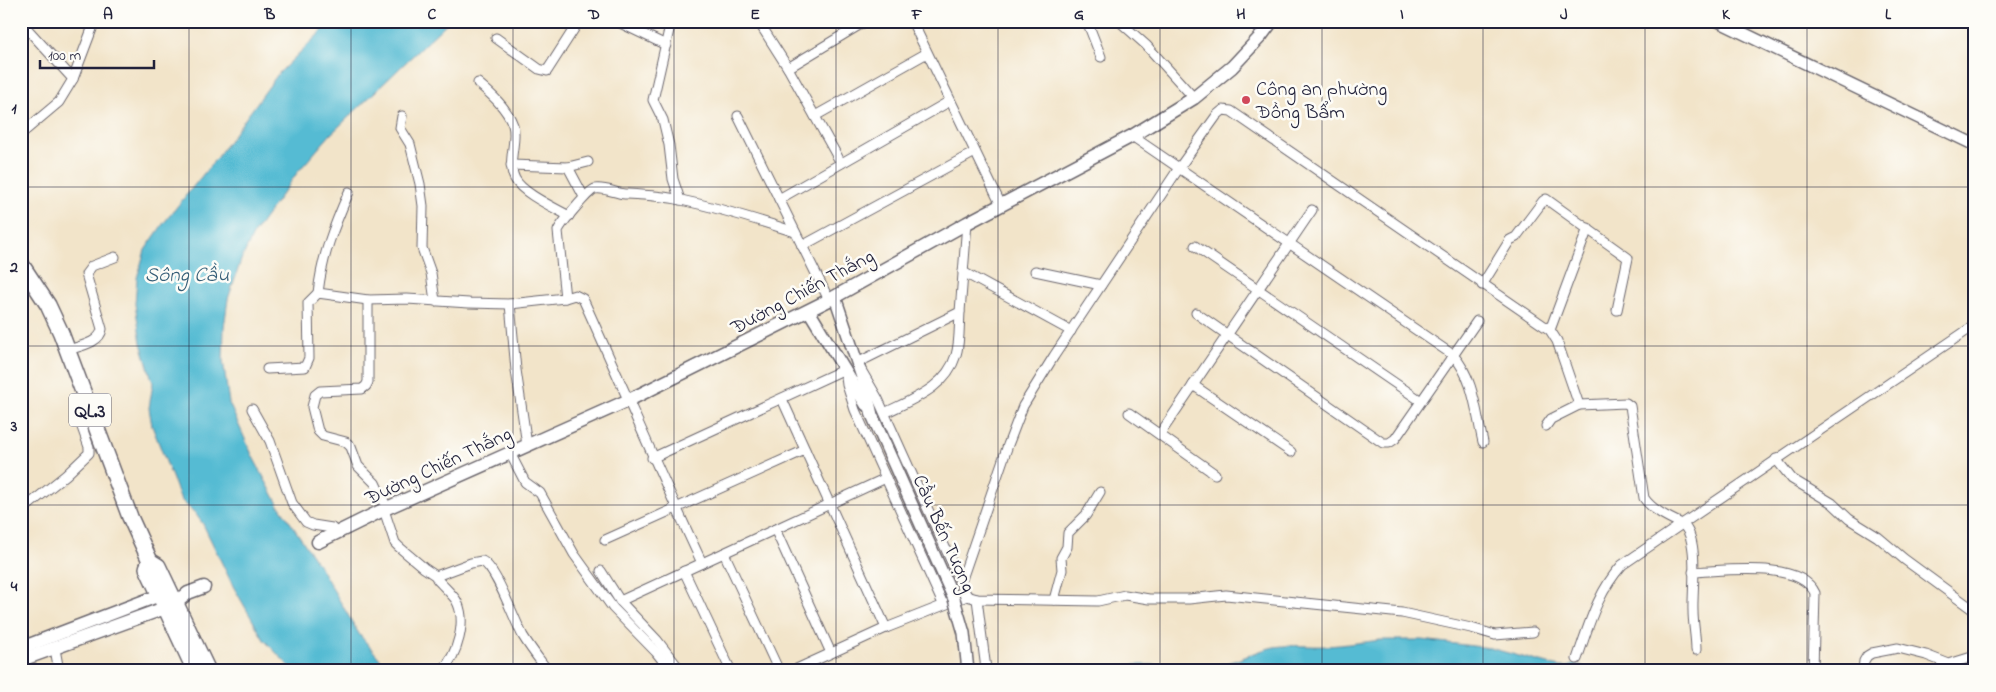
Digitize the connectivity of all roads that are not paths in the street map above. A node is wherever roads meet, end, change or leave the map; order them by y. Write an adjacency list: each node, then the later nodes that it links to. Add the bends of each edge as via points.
1 (95, 21): 18 (street)
2 (579, 21): 13 (street, via 547,71 539,69)
3 (616, 21): 14 (street)
4 (671, 21): 14 (street)
5 (763, 21): 17 (street, via 762,27)
6 (866, 21): 17 (street)
7 (912, 21): 15 (street)
8 (1087, 21): 16 (street)
9 (1120, 21): 20 (street)
10 (1272, 21): 20 (main road, Đường Chiến Thắng, via 1232,67)
11 (1718, 21): 27 (street)
12 (21, 22): 18 (street)
13 (496, 38)
14 (666, 45): 37 (street, via 653,100 670,145 673,179)
15 (927, 53): 21 (street); 24 (street)
16 (1101, 57)
17 (788, 68): 24 (street)
18 (73, 79): 25 (street, via 59,102)
19 (478, 83): 31 (street, via 499,103 513,125)
20 (1194, 98): 26 (main road, Đường Chiến Thắng)
21 (950, 101): 28 (street); 30 (street)
22 (402, 116): 58 (street, via 400,128 410,144 420,184 422,248 431,272)
23 (738, 116): 36 (street)
24 (815, 116): 30 (street)
25 (21, 134)
26 (1132, 136): 33 (street); 38 (main road, Đường Chiến Thắng)
27 (1975, 145)
28 (975, 152): 38 (street); 45 (street)
29 (588, 162): 32 (street)
30 (841, 163): 36 (street)
31 (511, 165): 32 (street); 40 (street, via 515,180 522,188)
32 (568, 167): 35 (street)
33 (1179, 168): 44 (street); 51 (street); 52 (street, via 1217,115 1224,110 1231,111)
34 (349, 192): 54 (street, via 323,258)
35 (584, 197): 37 (street, via 596,188); 40 (street)
36 (779, 199): 43 (street)
37 (680, 200): 43 (street, via 758,219)
38 (1001, 205): 41 (main road, Đường Chiến Thắng)
39 (1312, 210): 44 (street)
40 (569, 216): 55 (street, via 558,231)
41 (967, 223): 50 (street); 56 (main road, Đường Chiến Thắng)
42 (1588, 228): 52 (street, via 1549,200 1543,201 1516,237 1510,240); 61 (street, via 1628,258); 66 (street)
43 (795, 232): 45 (street)
44 (1288, 243): 53 (street); 70 (street)
45 (802, 246): 56 (street)
46 (1195, 246): 53 (street)
47 (115, 257): 69 (street, via 92,266 86,274 101,335)
48 (21, 264): 69 (highway, QL.3, via 48,305)
49 (1035, 271): 51 (street)
50 (963, 272): 62 (street); 67 (street)
51 (1101, 285): 67 (street)
52 (1482, 285): 66 (street)
53 (1257, 289): 68 (street); 77 (street)
54 (318, 293): 57 (street); 72 (street, via 308,303 309,358 305,366)
55 (565, 298): 59 (street); 76 (street, via 575,295 583,299)
56 (832, 299): 60 (main road, Đường Chiến Thắng); 71 (street)
57 (368, 300): 58 (street); 97 (street, via 366,386 362,389 320,390 314,395 312,407 318,431 351,447 358,466 375,483)
58 (435, 301): 59 (street)
59 (510, 304): 87 (street)
60 (809, 310): 73 (street); 76 (main road, Đường Chiến Thắng)
61 (1616, 310)
62 (960, 312): 71 (street); 81 (street, via 956,356 942,380 934,388)
63 (1196, 314): 68 (street)
64 (1477, 321): 70 (street)
65 (1975, 325): 92 (street)
66 (1550, 330): 78 (street, via 1557,341)
67 (1071, 331): 111 (street, via 1024,406)
68 (1226, 335): 74 (street); 77 (street, via 1382,443 1395,439)
69 (68, 350): 80 (highway, QL.3)
70 (1453, 355): 77 (street); 86 (street, via 1467,374)
71 (857, 363): 81 (street); 83 (street)
72 (267, 369)
73 (844, 369): 75 (street); 83 (street); 94 (street, via 855,410)
74 (1192, 385): 85 (street); 89 (street)
75 (782, 399): 88 (street); 91 (street)
76 (628, 400): 87 (main road, Đường Chiến Thắng); 91 (street)
77 (1421, 402)
78 (1579, 405): 84 (street, via 1551,419); 100 (street, via 1628,404 1644,498 1651,506)
79 (252, 409): 102 (street, via 270,441 292,503 306,522 332,528)
80 (90, 410): 99 (street, via 79,419 89,453); 113 (highway, QL.3, via 130,517)
81 (885, 413): 111 (street)
82 (1129, 413): 85 (street)
83 (872, 415): 140 (street, Cầu Bến Tượng, bridge, via 954,599 964,633)
84 (1546, 426)
85 (1160, 434): 93 (street)
86 (1483, 442)
87 (526, 446): 90 (main road, Đường Chiến Thắng)
88 (805, 450): 96 (street); 98 (street)
89 (1291, 452)
90 (510, 453): 97 (main road, Đường Chiến Thắng); 135 (street, via 525,482 540,494 574,554 613,608)
91 (652, 458): 98 (street)
92 (1776, 459): 100 (street); 118 (street, via 1792,479 1832,503 1849,519 1878,537)
93 (1215, 474)
94 (886, 478): 96 (street); 117 (street)
95 (1100, 492): 115 (street, via 1086,515 1068,533)
96 (830, 504): 101 (street); 119 (street)
97 (385, 509): 102 (main road, Đường Chiến Thắng); 110 (street, via 395,543)
98 (677, 509): 103 (street); 106 (street)
99 (21, 512)
100 (1682, 524): 109 (street, via 1689,530); 126 (street, via 1615,573 1598,598)
101 (775, 530): 105 (street); 124 (street)
102 (336, 534): 104 (main road, Đường Chiến Thắng)
103 (605, 540)
104 (318, 542)
105 (724, 553): 106 (street); 138 (street)
106 (702, 563): 108 (street)
107 (601, 571): 116 (street)
108 (684, 571): 116 (street); 137 (street)
109 (1694, 572): 123 (street); 129 (street, via 1770,570 1810,584 1815,593)
110 (436, 576): 133 (street, via 454,598 460,614 457,646); 134 (street, via 471,563 482,561 488,565 534,654)
111 (961, 582): 114 (street)
112 (204, 587): 113 (main road)
113 (172, 598): 121 (main road); 122 (main road); 131 (highway, QL.3); 132 (highway, QL.3)
114 (972, 598): 115 (street); 117 (street); 128 (street)
115 (1054, 600): 120 (street, via 1098,601 1125,595 1149,599 1226,595 1402,613 1495,635)
116 (620, 601): 136 (street)
117 (943, 604): 119 (street)
118 (1975, 611)
119 (886, 628): 124 (street)
120 (1533, 632)
121 (21, 648)
122 (55, 649): 127 (main road); 130 (street)
123 (1696, 650)
124 (831, 653): 139 (street)
125 (1975, 656): 142 (street, via 1949,664 1898,648 1872,653 1864,661)
126 (1577, 659)
127 (21, 660)
128 (986, 669)
129 (1812, 670): 141 (street)
130 (59, 671)
131 (195, 671)
132 (208, 671)
133 (442, 671)
134 (548, 671)
135 (671, 671)
136 (681, 671)
137 (731, 671)
138 (779, 671)
139 (792, 671)
140 (968, 671)
141 (1817, 671)
142 (1863, 671)

